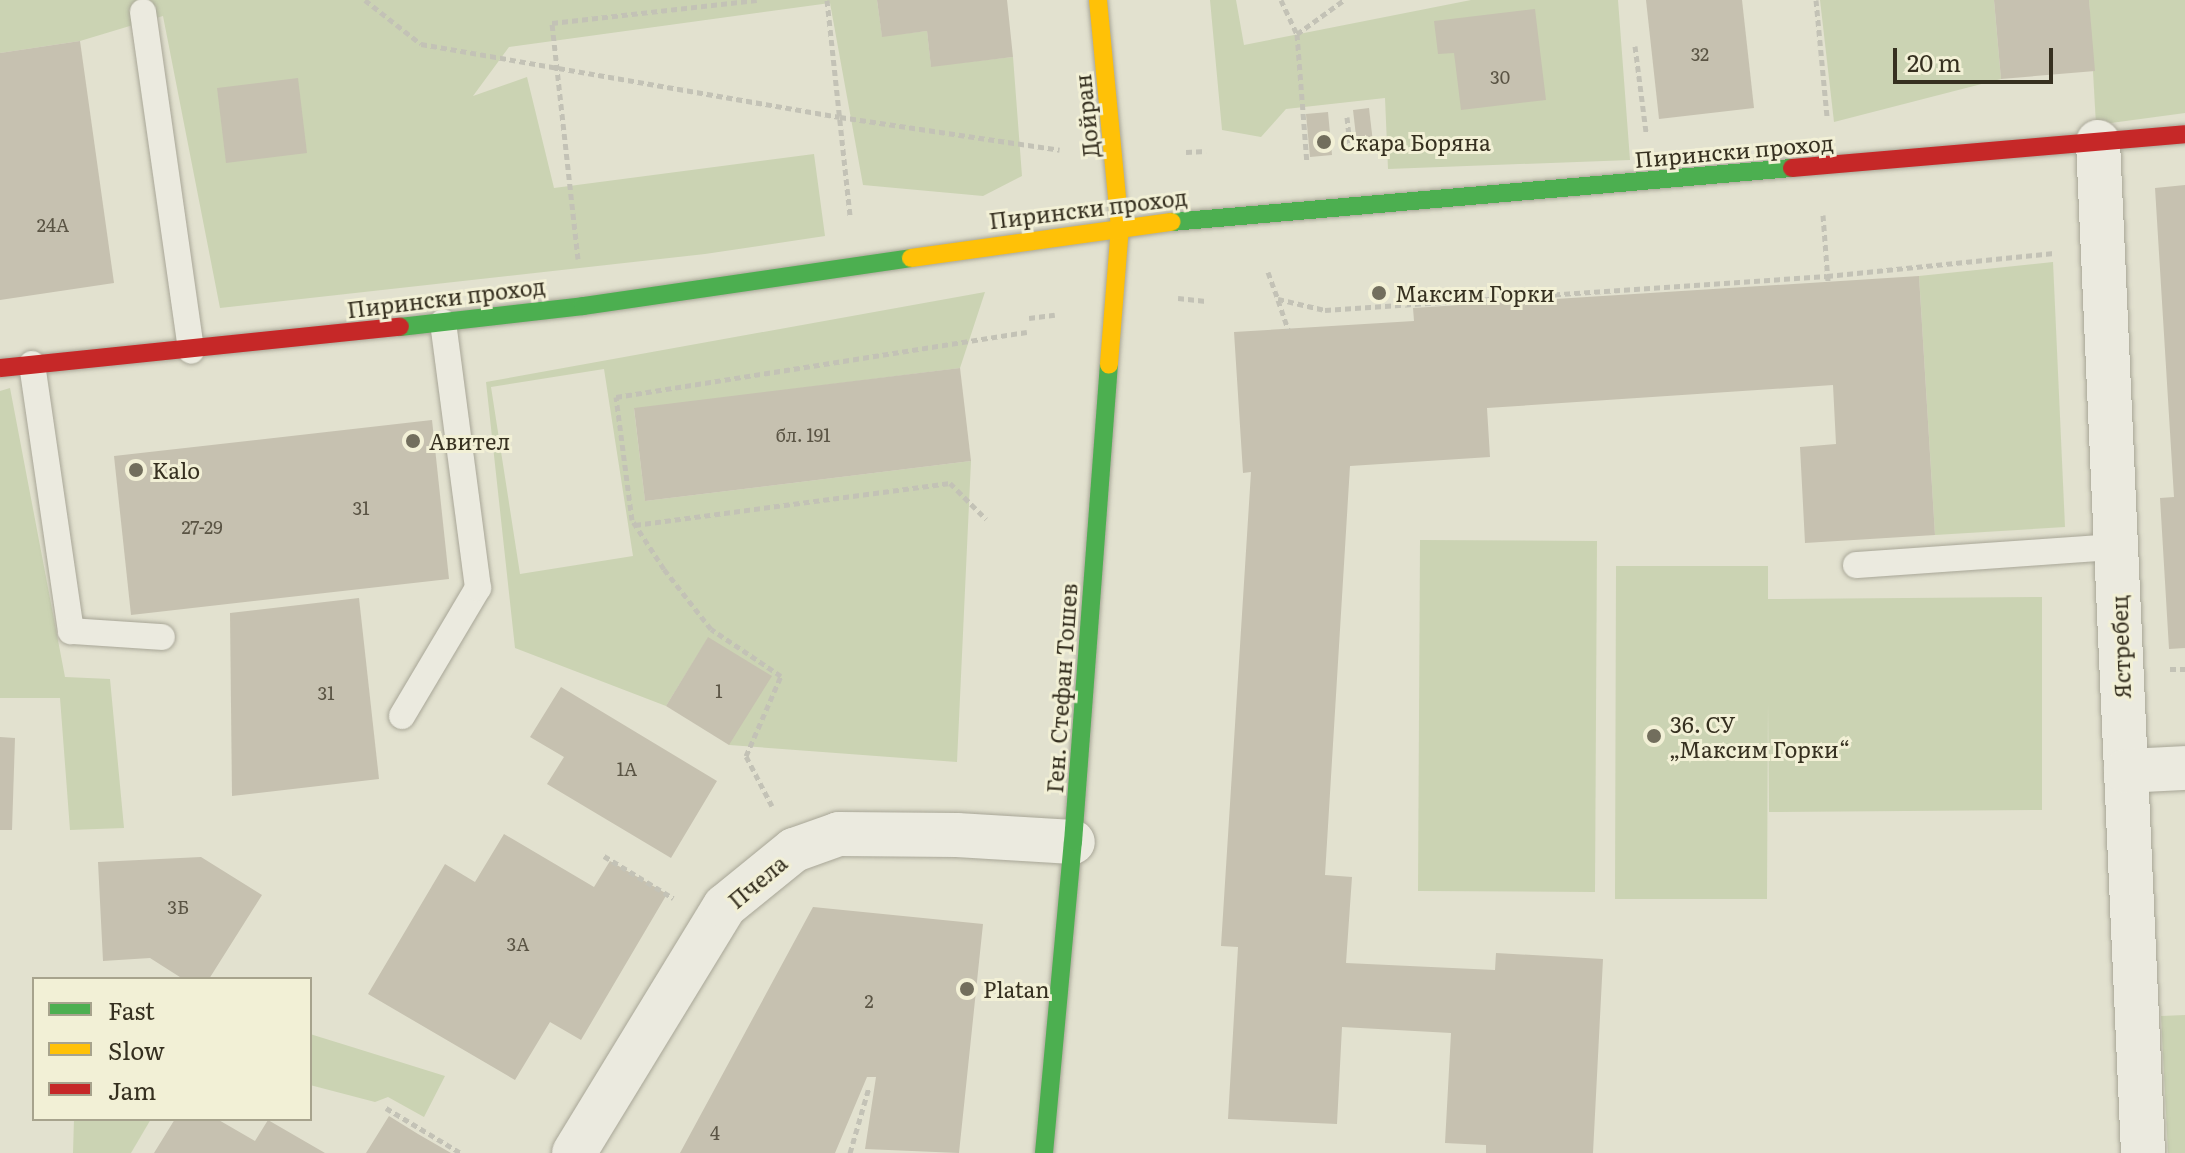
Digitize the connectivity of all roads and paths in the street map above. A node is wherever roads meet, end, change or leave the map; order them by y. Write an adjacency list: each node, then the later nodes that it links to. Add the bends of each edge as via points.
1 (365, 0): 11 (path, via 421,44)
2 (757, 0): 11 (path, via 552,23)
3 (827, 0): 12 (path)
4 (1098, 0): 22 (street, Дойран)
5 (1281, 0): 9 (path)
6 (1344, 0): 9 (path)
7 (1816, 0): 18 (path)
8 (143, 12): 36 (lane)
9 (1297, 34): 19 (path)
10 (1635, 46): 20 (path)
11 (557, 68): 12 (path); 30 (path)
12 (840, 117): 15 (path); 24 (path)
13 (2185, 134): 14 (street, Пирински проход)
14 (2098, 142): 18 (street, Пирински проход); 23 (street, Ястребец)
15 (1060, 150)
16 (1206, 151): 17 (path)
17 (1186, 152)
18 (1832, 165): 20 (street, Пирински проход)
19 (1307, 168)
20 (1653, 180): 22 (street, Пирински проход)
21 (1822, 202): 26 (path)
22 (1120, 227): 24 (street, Пирински проход); 49 (street, Ген. Стефан Тошев)
23 (2103, 249): 26 (path); 41 (street, Ястребец)
24 (856, 264): 30 (street, Пирински проход)
25 (1268, 272): 28 (path)
26 (1827, 279): 28 (path, via 1325,310)
27 (1178, 298): 29 (path)
28 (1278, 299): 34 (path)
29 (1206, 301)
30 (583, 306): 33 (street, Пирински проход)
31 (1055, 315): 32 (path)
32 (1029, 318)
33 (443, 322): 36 (street, Пирински проход); 46 (lane, via 478,588)
34 (1288, 329)
35 (1027, 332): 40 (path, via 616,397)
36 (191, 351): 37 (street, Пирински проход)
37 (32, 364): 38 (street, Пирински проход); 43 (lane, via 71,631)
38 (0, 368)
39 (986, 519): 40 (path, via 950,483)
40 (635, 525): 50 (path, via 711,629 781,676 746,756)
41 (2116, 547): 42 (lane); 48 (street, Ястребец)
42 (1856, 565)
43 (162, 637)
44 (2172, 669): 45 (path)
45 (2185, 669)
46 (402, 716)
47 (2185, 768): 48 (street)
48 (2126, 771): 59 (street, Ястребец)
49 (1073, 842): 50 (street, Пчела, via 839,834); 58 (street, Ген. Стефан Тошев)
50 (794, 850): 52 (street, Пчела, via 725,906)
51 (604, 856): 52 (path)
52 (714, 924): 56 (street, Пчела)
53 (869, 1087): 57 (path)
54 (386, 1108): 55 (path)
55 (461, 1153)
56 (574, 1153)
57 (850, 1153)
58 (1044, 1153)
59 (2143, 1153)

